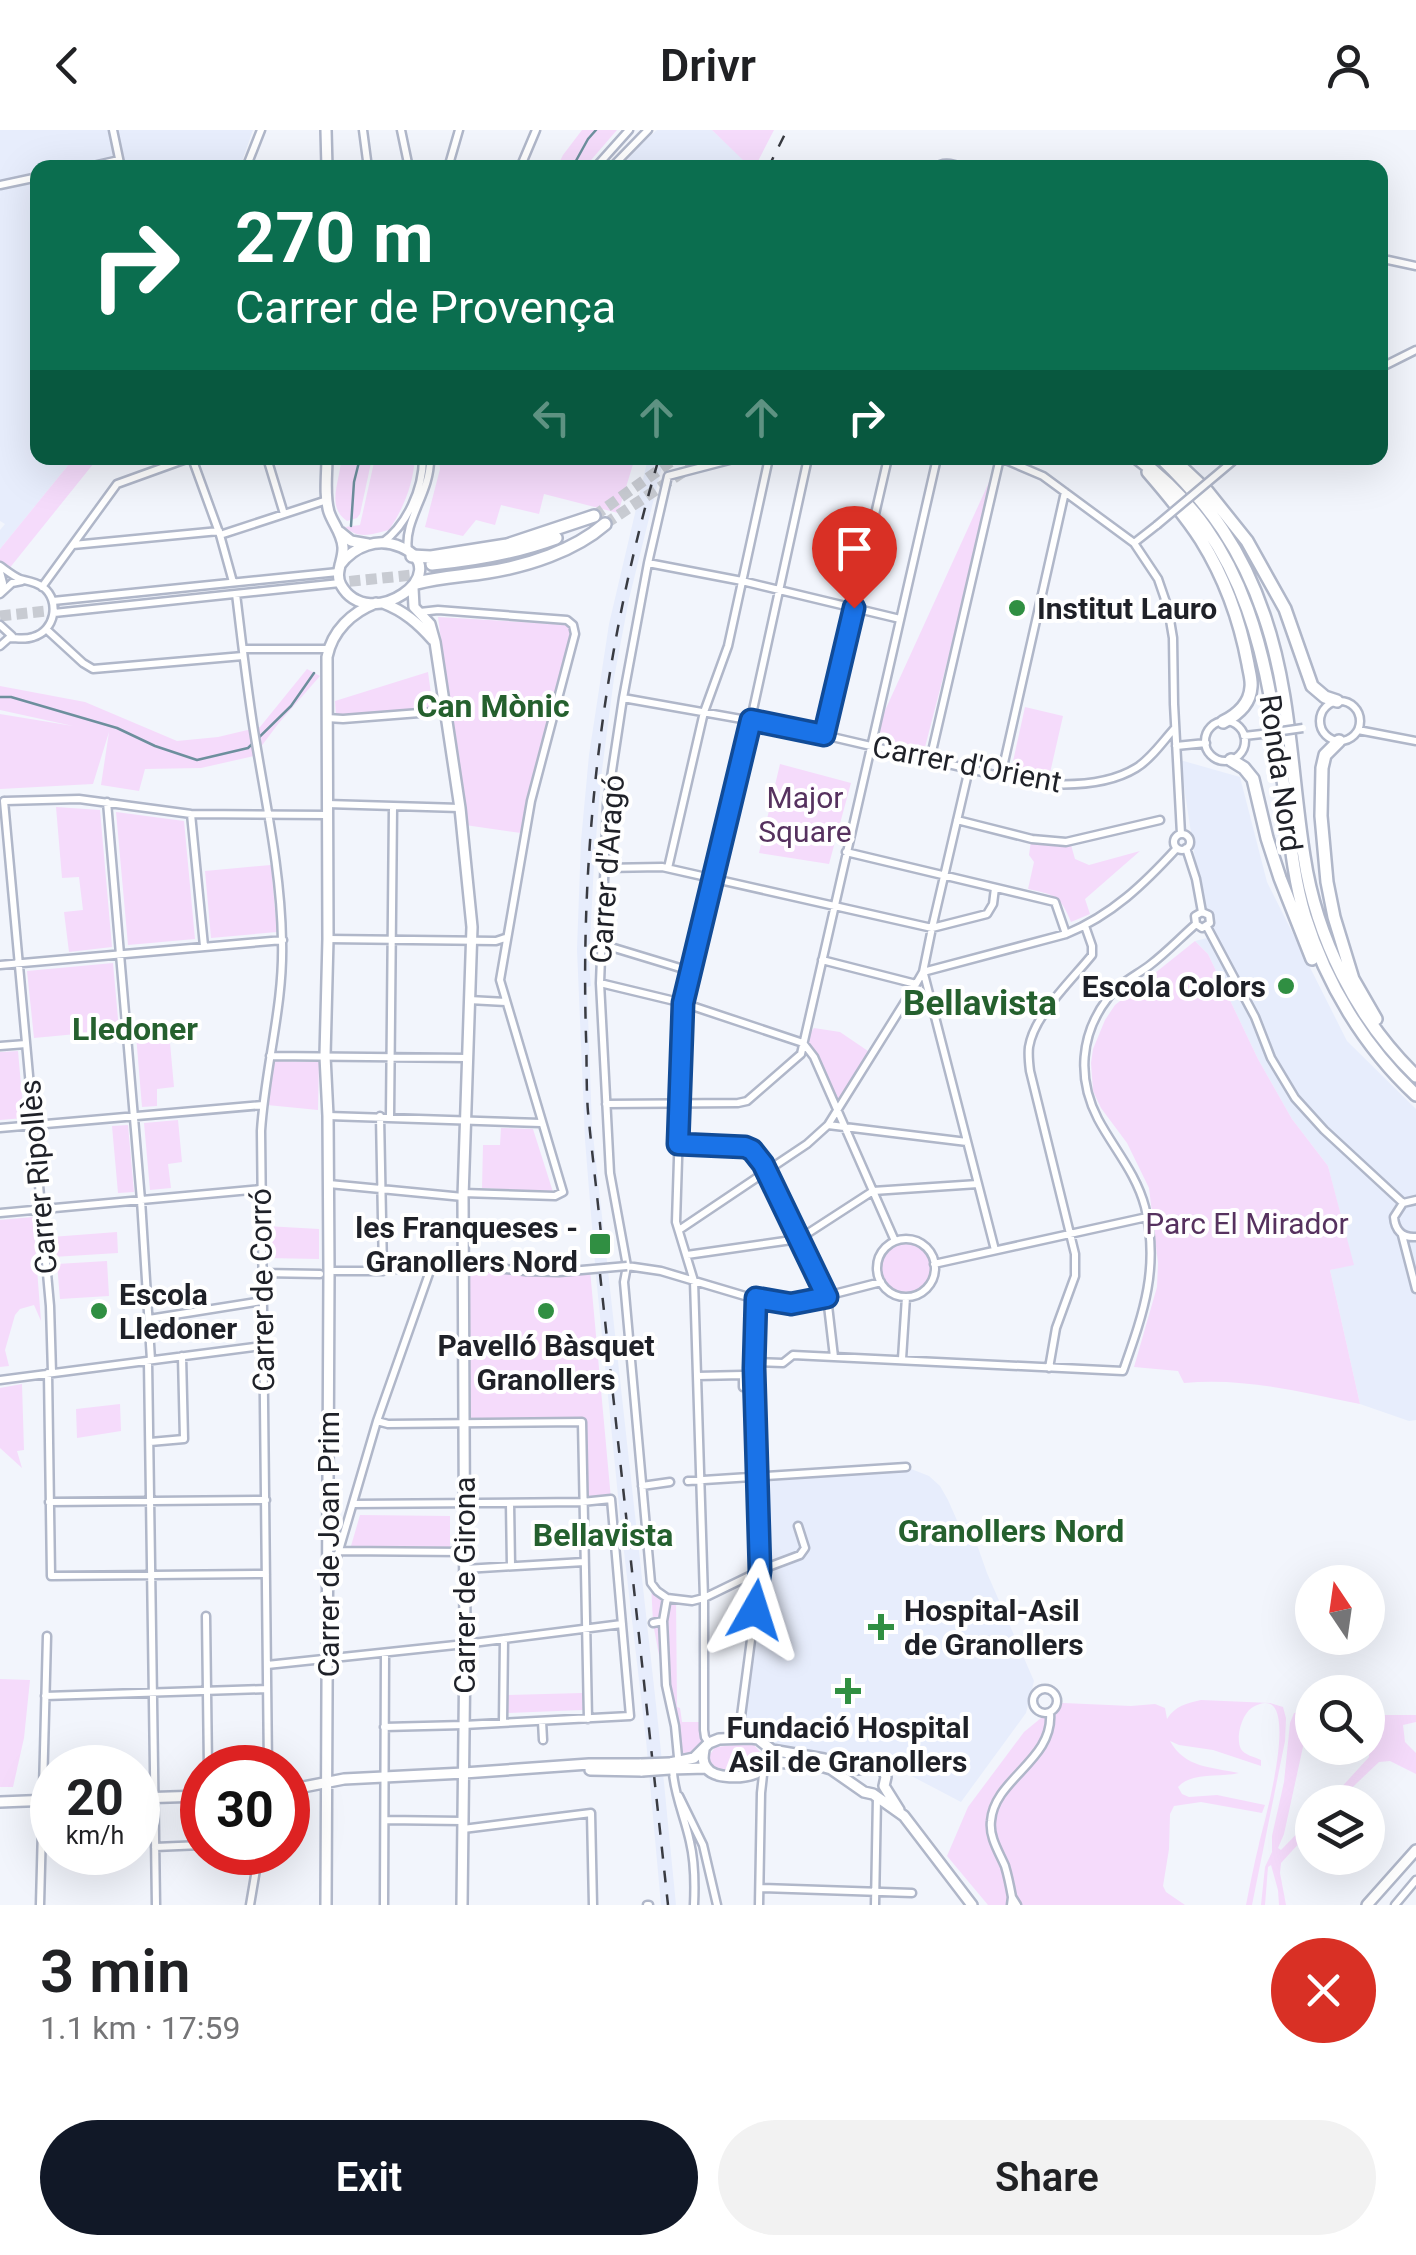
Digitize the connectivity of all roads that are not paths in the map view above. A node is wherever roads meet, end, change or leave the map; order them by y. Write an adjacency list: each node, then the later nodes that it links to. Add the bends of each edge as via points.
1 (112, 130): 10 (street)
2 (261, 130): 11 (street)
3 (326, 130): 12 (street)
4 (362, 130): 13 (street)
5 (401, 130): 14 (street)
6 (458, 130): 15 (street)
7 (536, 130): 16 (street)
8 (629, 130): 17 (street)
9 (648, 130): 18 (street)
10 (119, 160)
11 (250, 160)
12 (326, 160)
13 (367, 160)
14 (407, 160)
15 (450, 160)
16 (523, 160)
17 (602, 160)
18 (620, 160)
19 (30, 179): 20 (street)
20 (0, 185)
21 (1388, 260): 22 (street)
22 (1416, 266)
23 (1416, 350): 24 (street)
24 (1388, 364)
25 (171, 465): 52 (street, via 116,484)
26 (194, 465): 48 (street)
27 (269, 465): 45 (street)
28 (327, 465): 44 (street)
29 (422, 465): 49 (street, via 399,530)
30 (429, 465): 53 (street, via 406,535)
31 (711, 465): 54 (street, Carrer d'Aragó, via 668,476)
32 (767, 465): 59 (street)
33 (806, 465): 64 (street)
34 (886, 465): 70 (street)
35 (935, 465): 75 (street)
36 (998, 465): 101 (street)
37 (1016, 465): 43 (street)
38 (1142, 465): 90 (highway, via 1194,529 1244,642 1252,687 1244,708)
39 (1145, 465): 150 (highway, Ronda Nord, via 1203,521 1244,596 1271,693 1304,914)
40 (1169, 465): 151 (highway, Ronda Nord, via 1229,536 1260,604 1284,696 1317,911 1341,971)
41 (1179, 465): 85 (highway, via 1247,542 1285,609 1312,686)
42 (1229, 465): 51 (street, bridge)
43 (1065, 492): 51 (street); 104 (street)
44 (327, 500): 45 (street); 47 (street)
45 (284, 514): 48 (street)
46 (600, 520): 53 (highway, via 507,545); 56 (highway, via 522,550); 62 (highway, via 596,532 522,565)
47 (340, 532): 50 (street); 55 (street)
48 (220, 533): 52 (street); 60 (street)
49 (382, 543): 50 (street); 53 (street)
50 (369, 544): 55 (street)
51 (1134, 544): 92 (street, via 1168,608)
52 (72, 545): 63 (street)
53 (410, 554): 62 (street, via 419,569)
54 (648, 563): 59 (street); 84 (street, Carrer d'Aragó)
55 (339, 568): 60 (street); 61 (street)
56 (433, 568)
57 (0, 569): 58 (street); 66 (street)
58 (28, 581): 63 (street); 66 (street)
59 (742, 581): 64 (street); 87 (street)
60 (233, 582): 68 (street)
61 (340, 584): 65 (street); 67 (street)
62 (415, 586): 69 (street); 71 (street)
63 (42, 587): 68 (street)
64 (779, 590): 70 (street); 89 (street)
65 (348, 593): 69 (street); 74 (street)
66 (0, 594)
67 (236, 594): 73 (street); 83 (street, Carrer de Corró)
68 (52, 601): 73 (street)
69 (380, 603): 74 (street); 80 (street, via 402,610)
70 (854, 608): 75 (street); 94 (street)
71 (419, 612): 72 (street); 76 (street)
72 (442, 612): 76 (street); 132 (street, via 573,625)
73 (54, 613): 78 (street)
74 (346, 620): 82 (street)
75 (900, 620): 99 (street)
76 (430, 624): 80 (street, Carrer de Girona)
77 (0, 626): 79 (street); 81 (street)
78 (46, 629): 79 (street); 83 (street, via 93,669)
79 (18, 638): 81 (street)
80 (435, 642): 86 (street, Carrer de Girona)
81 (1, 645)
82 (328, 649): 83 (street); 88 (street, Carrer de Joan Prim)
83 (243, 653): 111 (street, Carrer de Corró)
84 (622, 698): 87 (street, Carrer d'Orient); 118 (street, Carrer d'Aragó)
85 (1338, 701): 91 (street, via 1326,706); 93 (street, via 1358,711)
86 (445, 711): 88 (street); 108 (street, Carrer de Girona)
87 (704, 712): 89 (street, Carrer d'Orient); 119 (street)
88 (327, 718): 109 (street, Carrer de Joan Prim)
89 (751, 720): 94 (street, Carrer d'Orient); 121 (street)
90 (1223, 722): 95 (street); 98 (street, via 1211,727)
91 (1320, 725): 95 (street, bridge); 96 (street)
92 (1175, 728): 100 (street); 104 (street, Carrer d'Orient, via 1123,774 1057,786)
93 (1358, 730): 96 (street); 97 (street)
94 (824, 735): 99 (street, Carrer d'Orient)
95 (1244, 736): 102 (street, via 1242,752)
96 (1339, 741): 151 (highway, via 1322,768 1327,882 1353,978)
97 (1416, 741)
98 (1206, 743): 100 (street); 102 (street, via 1213,757)
99 (870, 746): 101 (street, Carrer d'Orient); 117 (street)
100 (1176, 746): 114 (street)
101 (930, 760): 103 (street, Carrer d'Orient)
102 (1231, 760): 150 (highway, via 1253,779 1294,916 1320,974)
103 (970, 769): 104 (street, Carrer d'Orient); 112 (street)
104 (1001, 776)
105 (2, 802): 106 (street); 123 (street, Carrer Ripollès)
106 (107, 802): 110 (street); 139 (street)
107 (393, 807): 108 (street); 109 (street); 135 (street)
108 (460, 808): 136 (street, Carrer de Girona)
109 (327, 810): 111 (street); 133 (street, Carrer de Joan Prim)
110 (191, 814): 111 (street); 138 (street)
111 (268, 814): 134 (street, Carrer de Corró)
112 (957, 820): 113 (street, via 1066,842); 120 (street)
113 (1160, 820)
114 (1180, 834): 115 (street); 116 (street, via 1189,838)
115 (1176, 848): 116 (street); 128 (street, via 1142,886)
116 (1186, 848): 126 (street)
117 (846, 852): 120 (street); 125 (street)
118 (604, 868): 119 (street); 137 (street, Carrer d'Aragó)
119 (668, 868): 121 (street)
120 (944, 876): 124 (street); 130 (street)
121 (713, 878): 125 (street); 143 (street)
122 (0, 884): 123 (street)
123 (12, 884): 141 (street, Carrer Ripollès)
124 (996, 888): 130 (street, via 986,914); 131 (street, via 1055,902)
125 (834, 905): 130 (street); 140 (street)
126 (1202, 912): 127 (street); 129 (street, via 1210,918)
127 (1196, 924): 129 (street); 189 (street, via 1110,994 1083,1054 1086,1090 1133,1174)
128 (1085, 926): 131 (street); 191 (street, via 1092,955 1042,1018 1028,1054)
129 (1207, 927): 186 (street, via 1295,1098)
130 (932, 928): 144 (street)
131 (1066, 934): 144 (street)
132 (506, 937): 136 (street); 148 (street, via 500,980)
133 (328, 939): 135 (street); 156 (street, Carrer de Joan Prim)
134 (282, 940): 138 (street); 155 (street, Carrer de Corró)
135 (392, 940): 136 (street); 157 (street)
136 (471, 940): 147 (street, Carrer de Girona)
137 (601, 944): 143 (street); 145 (street, Carrer d'Aragó)
138 (204, 946): 139 (street)
139 (120, 954): 141 (street); 165 (street)
140 (822, 960): 146 (street); 152 (street)
141 (18, 964): 142 (street); 153 (street, Carrer Ripollès)
142 (0, 965)
143 (690, 971): 149 (street)
144 (924, 972): 146 (street); 175 (street)
145 (600, 983): 149 (street); 161 (street, Carrer d'Aragó)
146 (916, 984): 164 (street)
147 (469, 1000): 148 (street); 158 (street, Carrer de Girona)
148 (506, 1002): 170 (street)
149 (683, 1003): 152 (street); 162 (street)
150 (1353, 1019): 160 (highway, Ronda Nord)
151 (1378, 1033): 159 (highway, Ronda Nord)
152 (803, 1042): 162 (street, via 801,1054 748,1101); 164 (street)
153 (26, 1044): 154 (street); 172 (street, Carrer Ripollès)
154 (0, 1046)
155 (270, 1056): 156 (street); 163 (street, Carrer de Corró)
156 (325, 1056): 157 (street); 166 (street, Carrer de Joan Prim)
157 (391, 1057): 158 (street); 168 (street)
158 (467, 1058): 169 (street, Carrer de Girona)
159 (1416, 1076)
160 (1416, 1095)
161 (606, 1104): 162 (street); 200 (street, Carrer d'Aragó, via 610,1173)
162 (679, 1104): 176 (street)
163 (263, 1106): 165 (street); 180 (street, Carrer de Corró)
164 (838, 1109): 171 (street); 173 (street)
165 (134, 1115): 172 (street); 184 (street)
166 (328, 1116): 167 (street); 178 (street, Carrer de Joan Prim)
167 (380, 1116): 168 (street); 181 (street)
168 (390, 1116): 169 (street)
169 (466, 1122): 170 (street); 183 (street, Carrer de Girona)
170 (541, 1123): 183 (street, via 563,1192)
171 (828, 1124): 173 (street); 177 (street)
172 (33, 1125): 174 (street); 187 (street, Carrer Ripollès)
173 (844, 1127): 175 (street); 182 (street)
174 (0, 1128)
175 (966, 1142): 179 (street)
176 (678, 1144): 177 (street, via 745,1147); 190 (street)
177 (766, 1172): 190 (street); 194 (street)
178 (328, 1184): 181 (street); 242 (street, Carrer de Joan Prim)
179 (978, 1184): 182 (street); 196 (street)
180 (261, 1189): 184 (street); 204 (street, Carrer de Corró)
181 (383, 1190): 183 (street); 203 (street)
182 (873, 1191): 194 (street); 195 (street)
183 (463, 1195): 199 (street, Carrer de Girona)
184 (141, 1200): 187 (street); 213 (street)
185 (1416, 1200): 186 (street)
186 (1402, 1203): 192 (street, via 1394,1217)
187 (42, 1209): 188 (street); 221 (street, Carrer Ripollès)
188 (0, 1213)
189 (1147, 1217): 191 (street); 220 (street, via 1146,1304 1123,1371)
190 (679, 1230): 197 (street)
191 (1070, 1233): 196 (street); 220 (street, via 1075,1276)
192 (1402, 1234): 193 (street); 208 (street)
193 (1416, 1237)
194 (799, 1239): 197 (street); 209 (street)
195 (895, 1242): 198 (street, via 922,1243); 207 (street, via 880,1256)
196 (995, 1250): 198 (street)
197 (687, 1255): 206 (street)
198 (934, 1264): 210 (street, via 928,1288)
199 (464, 1265): 200 (street, bridge, via 558,1272); 201 (street); 226 (street, Carrer de Girona)
200 (628, 1266): 206 (street); 233 (street, Carrer d'Aragó, via 624,1282)
201 (431, 1268): 203 (street); 225 (street)
202 (334, 1271): 203 (street)
203 (383, 1272)
204 (262, 1273): 205 (street); 212 (street, Carrer de Corró)
205 (320, 1274)
206 (694, 1281): 211 (street); 222 (street)
207 (881, 1282): 209 (street); 210 (street)
208 (1416, 1289)
209 (827, 1297): 211 (street, via 791,1304); 216 (street)
210 (906, 1297): 217 (street)
211 (756, 1298): 219 (street)
212 (262, 1301): 213 (street); 214 (street, Carrer de Corró)
213 (149, 1319): 218 (street)
214 (262, 1346): 215 (street); 235 (street, Carrer de Corró)
215 (182, 1356): 218 (street); 227 (street, via 184,1438)
216 (834, 1356): 217 (street); 219 (street)
217 (902, 1359): 220 (street)
218 (149, 1360): 221 (street); 227 (street)
219 (754, 1362): 224 (street)
220 (1049, 1368)
221 (50, 1373): 223 (street); 236 (street, Carrer Ripollès)
222 (696, 1376): 224 (street, via 743,1374 743,1388); 230 (street)
223 (0, 1380)
224 (754, 1387): 229 (street)
225 (377, 1421): 226 (street); 240 (street)
226 (465, 1423): 237 (street, via 582,1422); 238 (street, Carrer de Girona)
227 (150, 1442): 234 (street)
228 (906, 1467): 229 (street)
229 (757, 1476): 230 (street); 249 (street)
230 (701, 1479): 231 (street); 254 (street)
231 (688, 1481)
232 (670, 1482): 233 (street)
233 (642, 1486): 253 (street, Carrer d'Aragó, via 651,1583)
234 (149, 1500): 235 (street); 236 (street); 251 (street)
235 (266, 1500): 250 (street, Carrer de Corró)
236 (49, 1502): 251 (street, Carrer Ripollès, via 51,1576)
237 (582, 1502): 239 (street); 246 (street); 258 (street, via 610,1499)
238 (465, 1503): 239 (street); 240 (street); 245 (street, Carrer de Girona)
239 (510, 1503): 247 (street)
240 (353, 1504): 243 (street)
241 (798, 1526): 249 (street, via 804,1552)
242 (328, 1530): 243 (street); 252 (street, Carrer de Joan Prim)
243 (345, 1531): 244 (street)
244 (339, 1551): 245 (street); 252 (street)
245 (465, 1552): 248 (street, Carrer de Girona)
246 (584, 1562): 247 (street); 259 (street)
247 (511, 1566): 248 (street)
248 (465, 1569): 262 (street, Carrer de Girona)
249 (760, 1571): 254 (street); 276 (street)
250 (266, 1574): 251 (street); 265 (street, Carrer de Corró)
251 (150, 1575): 268 (street)
252 (328, 1586): 264 (street, Carrer de Joan Prim)
253 (667, 1598): 254 (street); 256 (street)
254 (704, 1598): 282 (street)
255 (206, 1616): 267 (street)
256 (663, 1621): 257 (street); 286 (street)
257 (653, 1623)
258 (622, 1624): 259 (street); 271 (street, via 631,1712)
259 (586, 1628): 261 (street); 271 (street)
260 (47, 1636): 269 (street)
261 (504, 1638): 262 (street); 273 (street)
262 (465, 1644): 263 (street); 274 (street, Carrer de Girona)
263 (385, 1653): 264 (street); 275 (street)
264 (328, 1659): 265 (street); 293 (street, Carrer de Joan Prim)
265 (267, 1665): 266 (street, Carrer de Corró)
266 (268, 1689): 267 (street); 281 (street, Carrer de Corró)
267 (207, 1690): 268 (street); 280 (street)
268 (152, 1692): 269 (street); 279 (street)
269 (45, 1696): 278 (street)
270 (1050, 1713): 313 (street, via 1046,1740 999,1798 990,1820)
271 (588, 1719): 272 (street)
272 (542, 1721): 273 (street); 277 (street)
273 (502, 1722): 274 (street)
274 (464, 1726): 275 (street); 290 (street, Carrer de Girona)
275 (384, 1727): 292 (street)
276 (738, 1738): 282 (street); 283 (street, via 758,1739)
277 (544, 1740)
278 (46, 1745)
279 (153, 1745)
280 (208, 1745)
281 (268, 1745)
282 (706, 1746): 286 (street); 288 (street)
283 (765, 1747): 285 (street); 289 (street)
284 (544, 1756): 287 (street)
285 (765, 1764): 291 (street); 296 (street, via 814,1764); 298 (street)
286 (673, 1765): 287 (street, bridge, via 611,1772); 288 (street); 295 (street)
287 (545, 1768): 290 (street)
288 (706, 1768): 291 (street, via 719,1776)
289 (860, 1769): 296 (street); 297 (street, via 880,1766)
290 (464, 1773): 292 (street); 304 (street, Carrer de Girona)
291 (749, 1774): 298 (street)
292 (384, 1778): 293 (street); 303 (street)
293 (327, 1782): 294 (street); 317 (street, Carrer de Joan Prim)
294 (310, 1785)
295 (674, 1786): 321 (street, via 692,1845); 322 (street, via 703,1845)
296 (858, 1786): 299 (street)
297 (884, 1786): 299 (street); 302 (street)
298 (761, 1792): 310 (street)
299 (875, 1795): 302 (street); 311 (street)
300 (30, 1801): 301 (street)
301 (0, 1802)
302 (904, 1816): 325 (street)
303 (385, 1820): 304 (street); 318 (street)
304 (463, 1825): 319 (street, Carrer de Girona); 320 (street, via 591,1813)
305 (1416, 1850): 326 (street)
306 (42, 1875): 314 (street)
307 (155, 1875): 315 (street)
308 (255, 1875): 316 (street)
309 (1416, 1880): 327 (street)
310 (760, 1888): 311 (street); 323 (street)
311 (876, 1892): 312 (street); 324 (street)
312 (912, 1893)
313 (1013, 1902)
314 (40, 1905)
315 (156, 1905)
316 (250, 1905)
317 (326, 1905)
318 (384, 1905)
319 (462, 1905)
320 (592, 1905)
321 (694, 1905)
322 (717, 1905)
323 (760, 1905)
324 (875, 1905)
325 (972, 1905)
326 (1367, 1905)
327 (1395, 1905)

